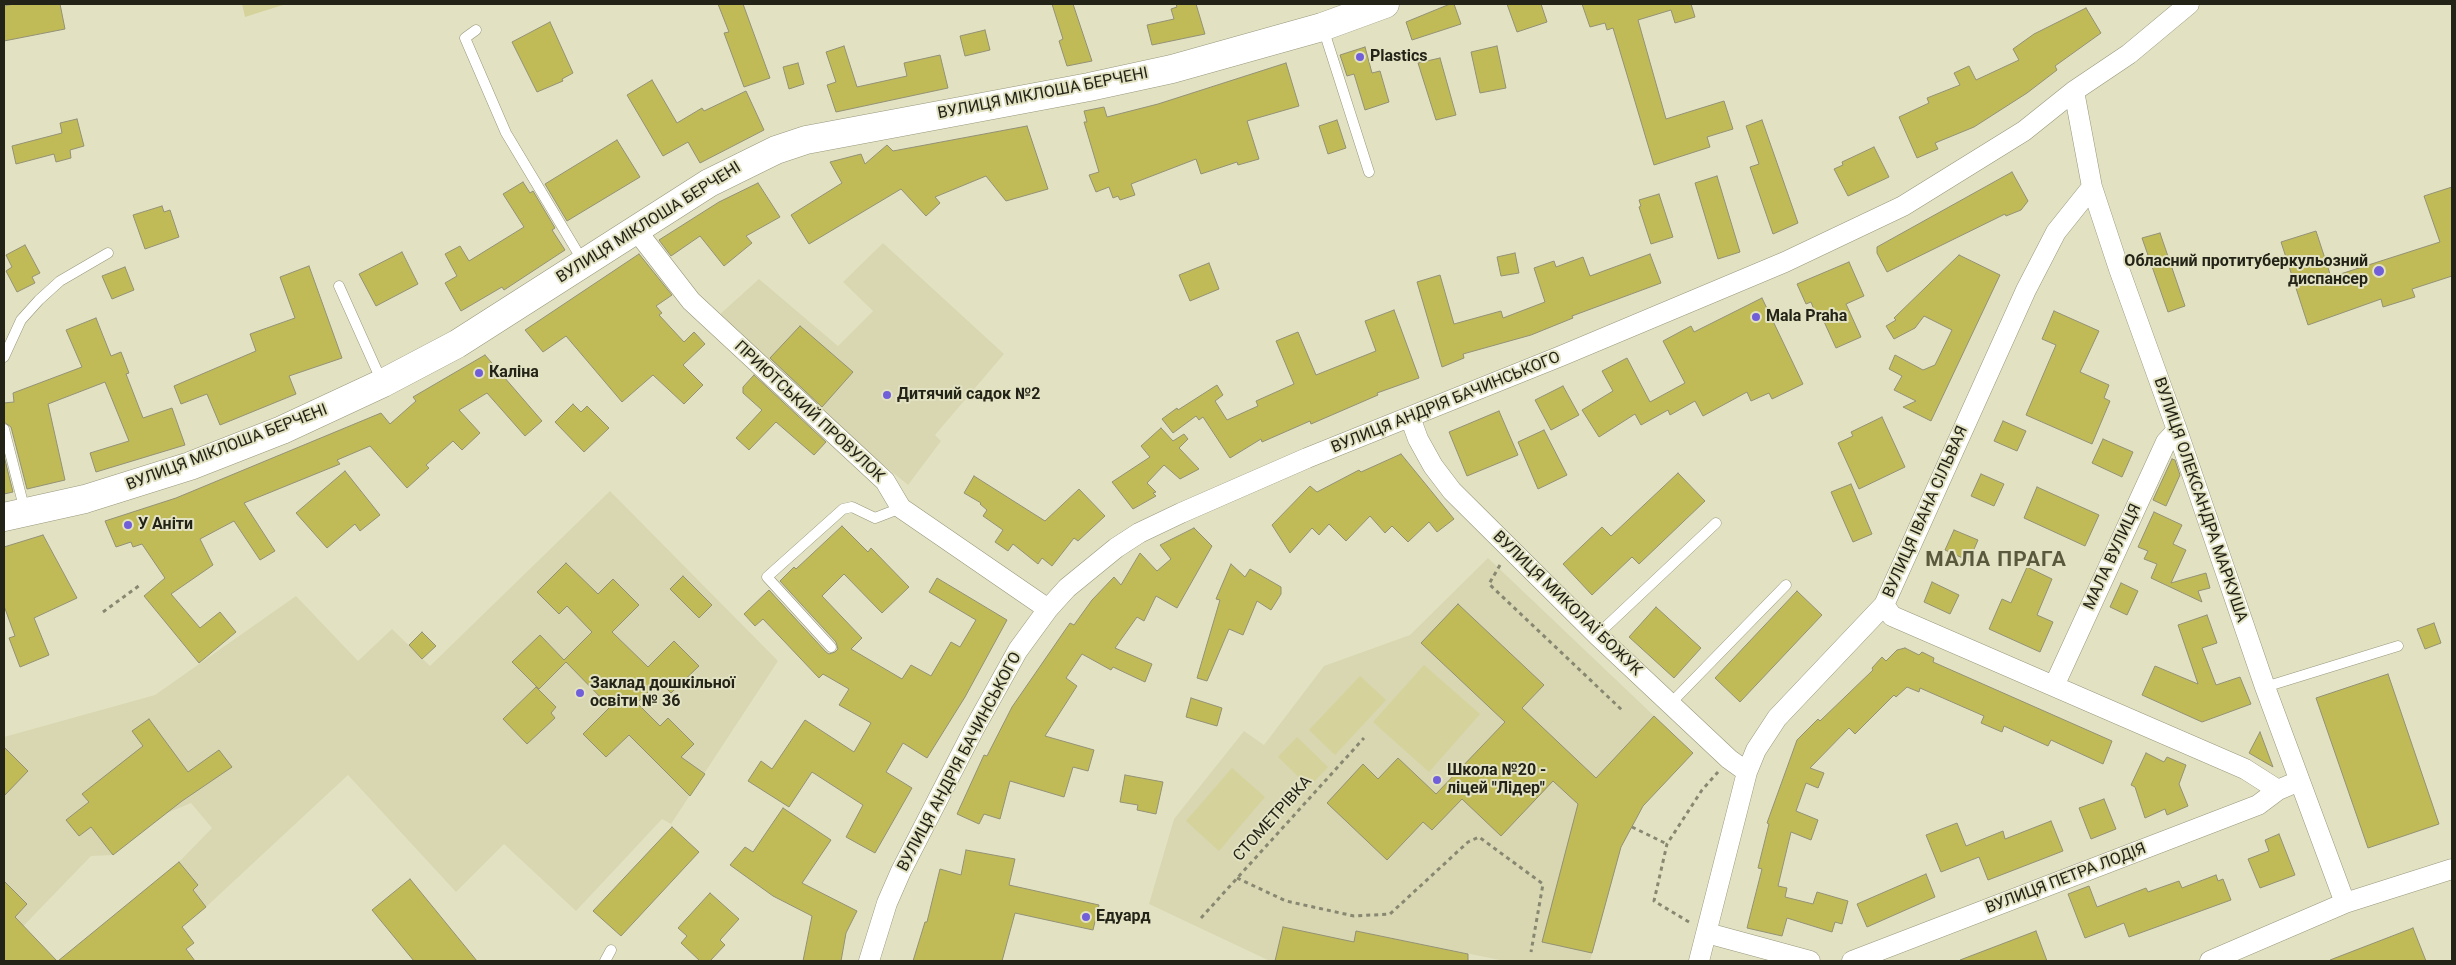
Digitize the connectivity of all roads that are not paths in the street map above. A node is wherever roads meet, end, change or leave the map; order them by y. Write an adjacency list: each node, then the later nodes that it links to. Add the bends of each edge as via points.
1 (1385, 4): 3 (street, ВУЛИЦЯ МІКЛОША БЕРЧЕНІ)
2 (2190, 4): 5 (street, ВУЛИЦЯ АНДРІЯ БАЧИНСЬКОГО, via 2129,54)
3 (1322, 27): 6 (lane); 8 (street, ВУЛИЦЯ МІКЛОША БЕРЧЕНІ, via 1172,69 806,140 758,157 709,183)
4 (476, 30): 10 (lane, via 465,38 506,133)
5 (2074, 91): 7 (street, ВУЛИЦЯ ОЛЕКСАНДРА МАРКУША); 14 (street, ВУЛИЦЯ АНДРІЯ БАЧИНСЬКОГО, via 2024,131 1962,171 1840,238)
6 (1368, 172)
7 (2092, 188): 16 (street, ВУЛИЦЯ ОЛЕКСАНДРА МАРКУША); 21 (street, ВУЛИЦЯ ІВАНА СІЛЬВАЯ, via 2056,232 2026,290)
8 (636, 230): 10 (street, ВУЛИЦЯ МІКЛОША БЕРЧЕНІ); 17 (street, ПРИЮТСЬКИЙ ПРОВУЛОК, via 691,300 885,481)
9 (108, 253): 12 (lane, via 60,282 39,300 20,320)
10 (585, 263): 13 (street, ВУЛИЦЯ МІКЛОША БЕРЧЕНІ, via 457,344)
11 (339, 286): 13 (lane)
12 (4, 357)
13 (383, 383): 18 (street, ВУЛИЦЯ МІКЛОША БЕРЧЕНІ, via 282,430 190,466 85,499)
14 (1410, 417): 22 (street, ВУЛИЦЯ АНДРІЯ БАЧИНСЬКОГО, via 1298,462 1139,533 1092,566); 23 (street, ВУЛИЦЯ МИКОЛАЇ БОЖУК, via 1433,466 1452,491)
15 (4, 429): 18 (lane)
16 (2177, 430): 26 (street, МАЛА ВУЛИЦЯ, via 2166,442); 27 (street, ВУЛИЦЯ ОЛЕКСАНДРА МАРКУША)
17 (901, 508): 22 (street, ПРИЮТСЬКИЙ ПРОВУЛОК); 25 (lane, via 875,518 852,507 843,509 767,577)
18 (14, 515)
19 (1716, 523): 23 (lane)
20 (1786, 585): 28 (lane)
21 (1884, 605): 26 (street, via 1892,616); 29 (street, ВУЛИЦЯ ІВАНА СІЛЬВАЯ, via 1777,718 1756,750)
22 (1048, 610): 37 (street, ВУЛИЦЯ АНДРІЯ БАЧИНСЬКОГО, via 1018,650 942,791 887,903)
23 (1597, 635): 28 (street, ВУЛИЦЯ МИКОЛАЇ БОЖУК)
24 (2398, 646): 27 (lane)
25 (830, 647)
26 (2054, 686): 31 (street, via 2245,769)
27 (2265, 687): 30 (street, ВУЛИЦЯ ОЛЕКСАНДРА МАРКУША)
28 (1671, 703): 29 (street, ВУЛИЦЯ МИКОЛАЇ БОЖУК)
29 (1748, 772): 34 (street, ВУЛИЦЯ ІВАНА СІЛЬВАЯ)
30 (2299, 781): 31 (street, ВУЛИЦЯ ПЕТРА ЛОДІЯ); 33 (street, ВУЛИЦЯ ОЛЕКСАНДРА МАРКУША)
31 (2278, 790): 40 (street, ВУЛИЦЯ ПЕТРА ЛОДІЯ, via 2258,805)
32 (2452, 869): 33 (street)
33 (2345, 903): 41 (street)
34 (1708, 933): 38 (street, ВУЛИЦЯ ІВАНА СІЛЬВАЯ); 39 (street)
35 (611, 950): 36 (lane)
36 (605, 961)
37 (869, 961)
38 (1699, 961)
39 (1810, 961)
40 (1852, 961)
41 (2210, 961)

